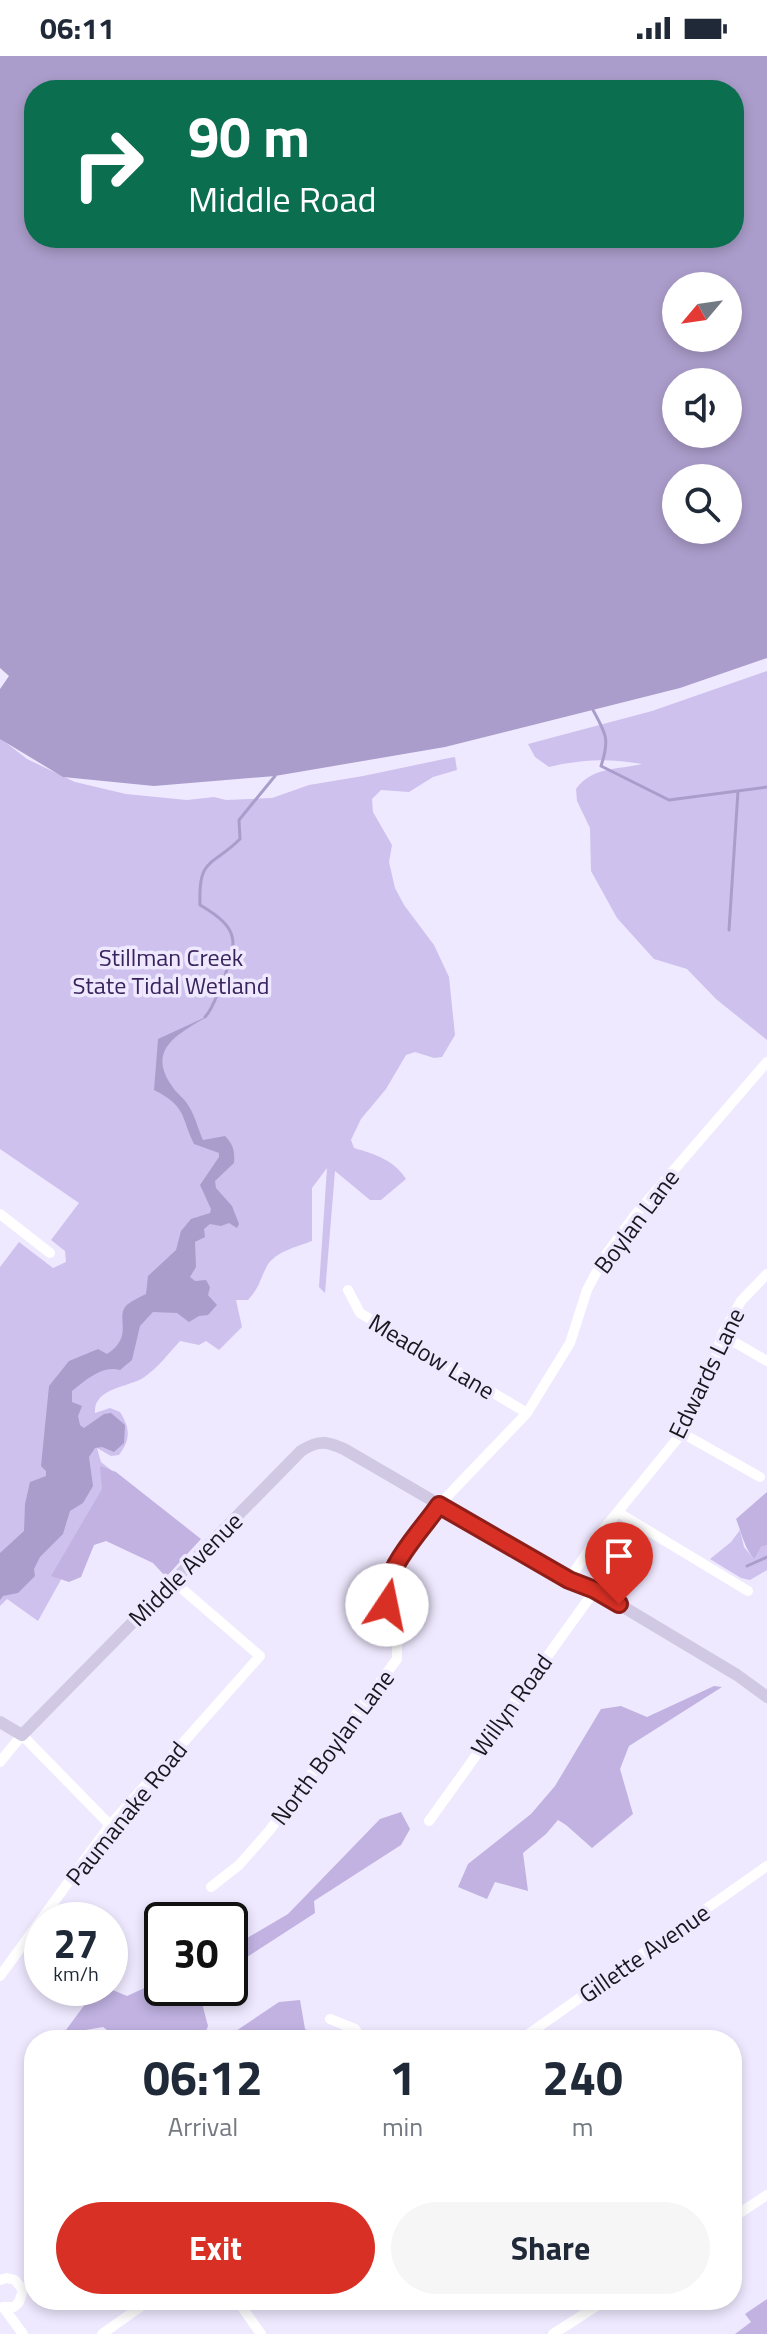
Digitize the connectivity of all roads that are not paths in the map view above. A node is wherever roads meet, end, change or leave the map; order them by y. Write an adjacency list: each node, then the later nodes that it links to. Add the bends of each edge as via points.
1 (767, 1062): 8 (street, Boylan Lane, via 603,1259 570,1343)
2 (0, 1214): 3 (street)
3 (50, 1253)
4 (767, 1274): 6 (street, Edwards Lane, via 741,1301)
5 (348, 1290): 8 (street, Meadow Lane, via 360,1313)
6 (722, 1335): 7 (street); 9 (street, Edwards Lane, via 711,1373)
7 (767, 1361)
8 (527, 1413): 11 (street, Boylan Lane)
9 (682, 1433): 10 (street); 12 (street, Edwards Lane)
10 (760, 1477)
11 (439, 1505): 14 (main road, Middle Avenue); 15 (main road, Middle Avenue, via 326,1441 311,1445); 25 (street, North Boylan Lane, via 388,1576 385,1591 397,1659 269,1831)
12 (619, 1513): 13 (street); 14 (street, Edwards Lane)
13 (637, 1525): 16 (street, Willyn Road); 17 (street)
14 (569, 1580): 16 (main road, Middle Avenue)
15 (173, 1581): 20 (main road, Middle Avenue); 23 (street, Paumanake Road, via 260,1656)
16 (595, 1590): 18 (main road, Middle Avenue); 22 (street, Willyn Road)
17 (748, 1591)
18 (767, 1697)
19 (0, 1722): 20 (main road)
20 (22, 1735): 21 (street); 23 (street)
21 (0, 1762)
22 (429, 1821)
23 (110, 1825): 26 (street, Paumanake Road)
24 (767, 1866): 29 (street, Gillette Avenue)
25 (211, 1887)
26 (0, 1976)
27 (330, 2019): 28 (street)
28 (356, 2030)
29 (534, 2030)
30 (767, 2195): 31 (street)
31 (742, 2211)
32 (0, 2280): 33 (street, via 11,2278 23,2290 14,2307)
33 (3, 2306): 37 (street)
34 (136, 2310): 38 (street)
35 (244, 2310): 39 (street)
36 (590, 2310): 40 (street)
37 (23, 2334)
38 (102, 2334)
39 (261, 2334)
40 (553, 2334)

